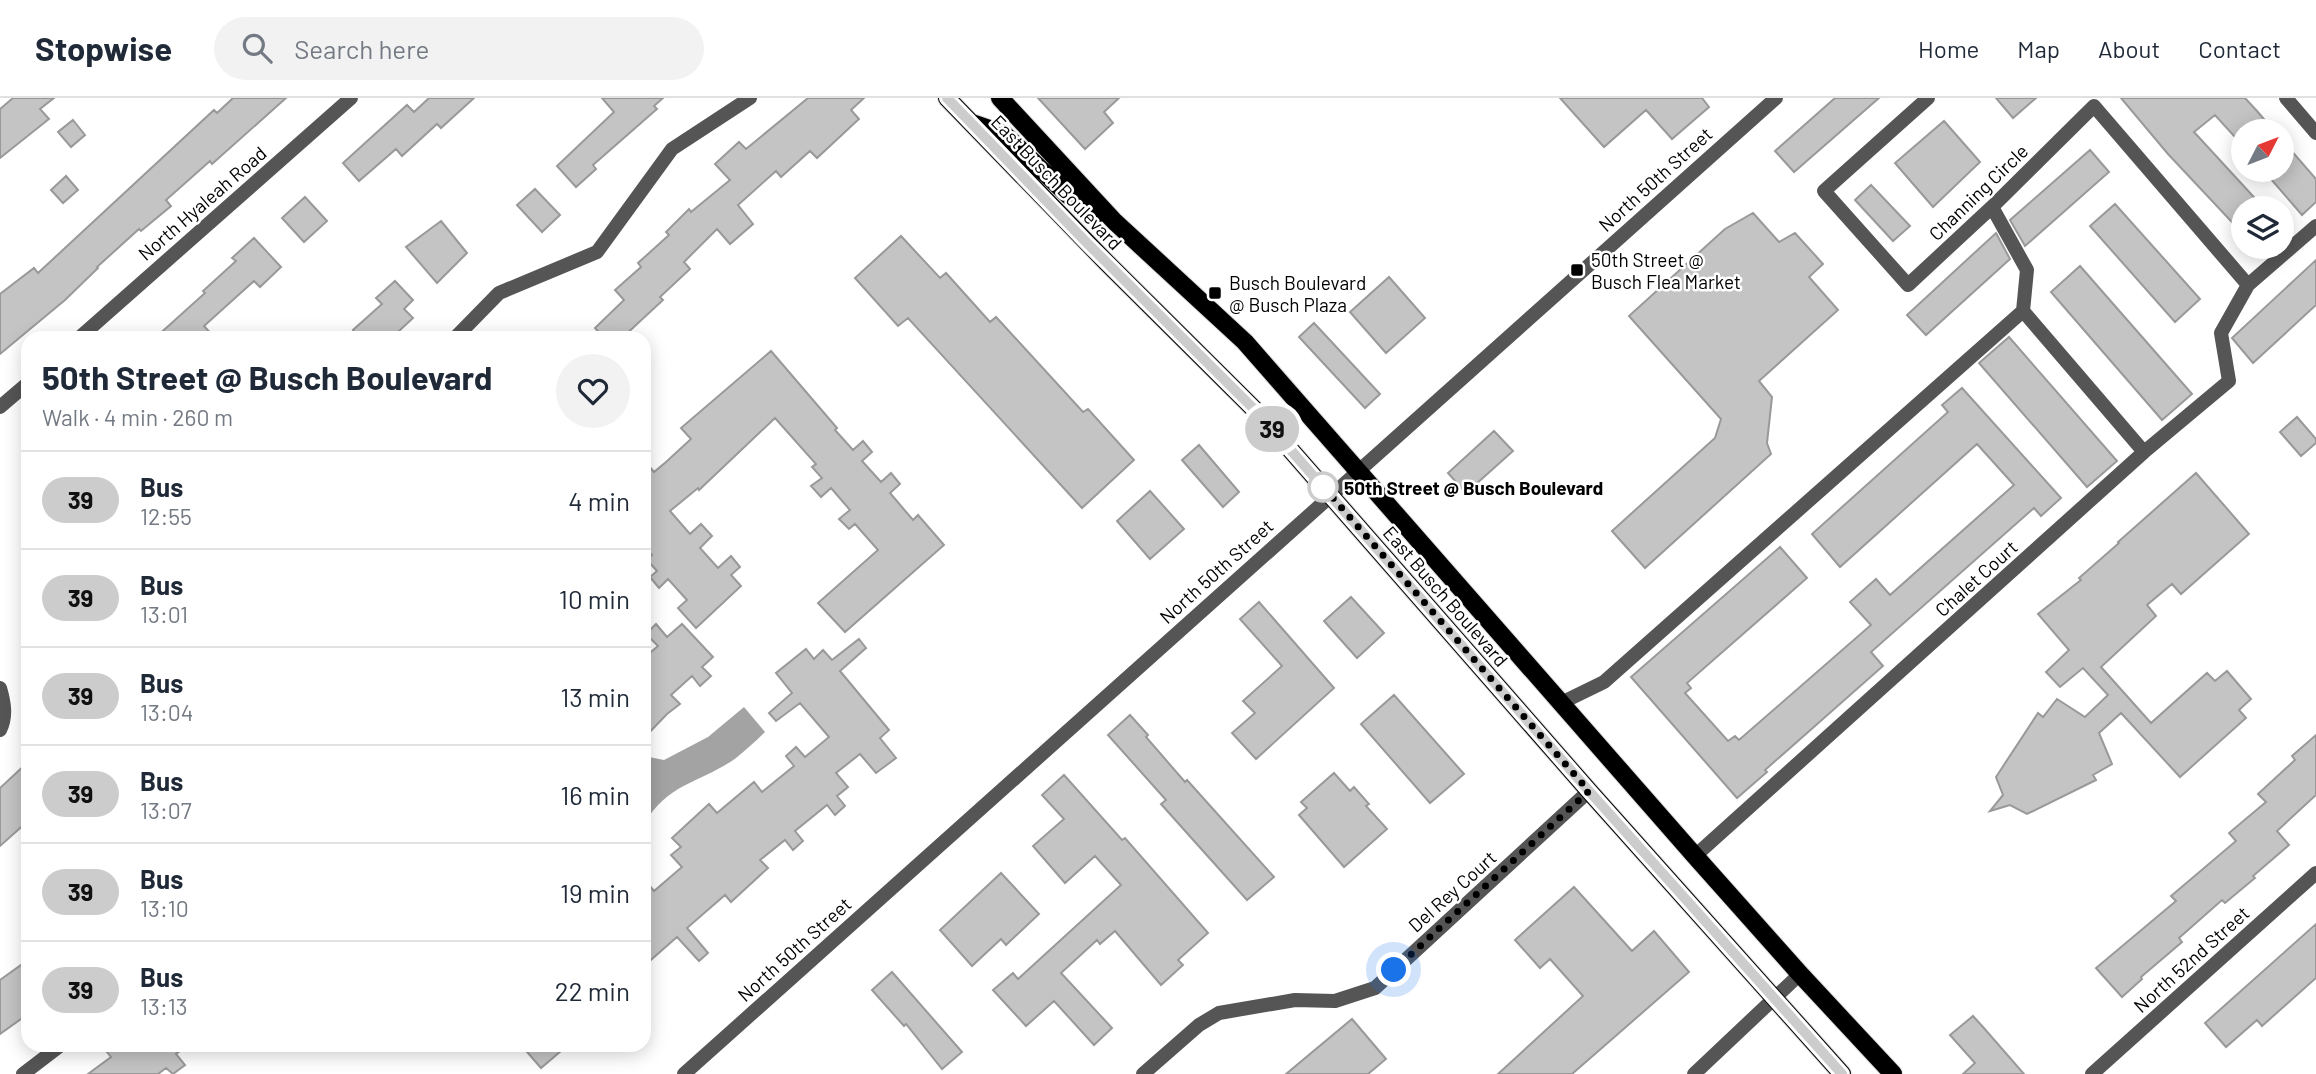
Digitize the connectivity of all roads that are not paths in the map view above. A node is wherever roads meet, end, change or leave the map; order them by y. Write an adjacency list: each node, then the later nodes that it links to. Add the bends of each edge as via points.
1 (351, 98): 15 (street, North Hyaleah Road)
2 (750, 98): 16 (street, via 672,149 597,252 499,293)
3 (947, 98): 8 (main road, East Busch Boulevard)
4 (1000, 98): 11 (main road, East Busch Boulevard)
5 (1776, 98): 20 (street, North 50th Street)
6 (1928, 98): 10 (street, Channing Circle, via 1824,191 1908,285)
7 (2286, 98): 9 (street)
8 (969, 122): 11 (main road, via 1004,134 1068,195); 21 (main road, East Busch Boulevard, via 1260,415)
9 (2316, 133)
10 (1992, 207): 13 (street, Channing Circle, via 2094,106); 14 (street, via 2027,270)
11 (1114, 222): 20 (main road, East Busch Boulevard, via 1245,342)
12 (2316, 226): 13 (street)
13 (2248, 285): 19 (street, Chalet Court, via 2221,333 2229,381)
14 (2023, 311): 19 (street); 23 (street, via 1610,677)
15 (87, 331)
16 (462, 331)
17 (21, 389): 18 (street)
18 (0, 407)
19 (2144, 452): 26 (street, Chalet Court)
20 (1358, 470): 21 (street, North 50th Street); 23 (main road, East Busch Boulevard)
21 (1330, 495): 25 (main road, East Busch Boulevard); 32 (street, North 50th Street)
22 (0, 688): 24 (street, via 4,704)
23 (1561, 703): 26 (main road, East Busch Boulevard)
24 (0, 730)
25 (1589, 791): 29 (main road, East Busch Boulevard); 33 (street, Del Rey Court, via 1375,988 1335,1001 1295,1000 1219,1013)
26 (1695, 856): 28 (main road, East Busch Boulevard)
27 (2316, 873): 37 (street, North 52nd Street)
28 (1800, 974): 29 (street); 36 (main road, East Busch Boulevard)
29 (1774, 999): 34 (street); 35 (main road, East Busch Boulevard)
30 (52, 1052): 31 (street)
31 (23, 1074)
32 (684, 1074)
33 (1143, 1074)
34 (1694, 1074)
35 (1842, 1074)
36 (1893, 1074)
37 (2092, 1074)

